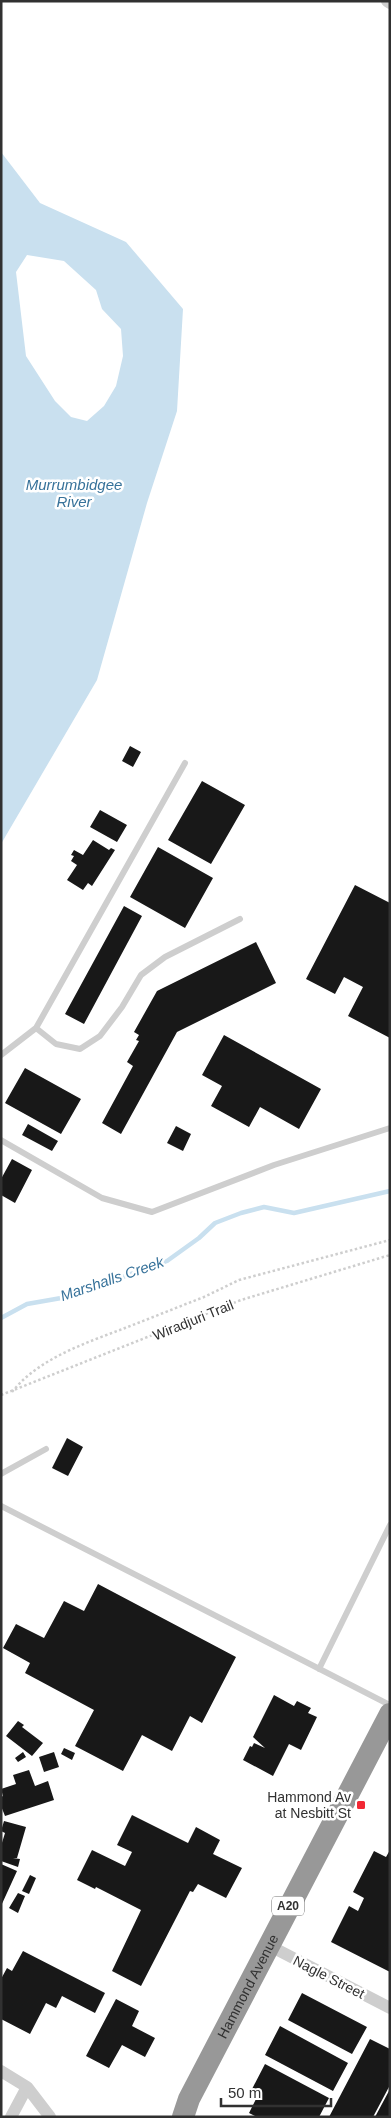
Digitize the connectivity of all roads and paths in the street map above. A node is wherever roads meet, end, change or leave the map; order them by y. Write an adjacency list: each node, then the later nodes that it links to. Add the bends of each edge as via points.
1 (184, 763): 3 (lane)
2 (240, 919): 3 (lane, via 165,957 141,975 100,1036 80,1050 56,1044)
3 (36, 1028): 4 (lane)
4 (1, 1055)
5 (390, 1128): 6 (lane, via 274,1165 152,1212 102,1198)
6 (1, 1140)
7 (390, 1240): 9 (path, via 221,1287 204,1297 66,1353 35,1370)
8 (390, 1256): 9 (path, Wiradjuri Trail, via 241,1300)
9 (11, 1393): 10 (path, Wiradjuri Trail)
10 (1, 1395)
11 (46, 1449): 12 (lane)
12 (1, 1474)
13 (1, 1506): 15 (lane)
14 (390, 1525): 15 (lane)
15 (319, 1669): 16 (lane)
16 (388, 1718): 17 (highway, Hammond Avenue / A20)
17 (268, 1945): 18 (street, Nagle Street); 21 (highway, Hammond Avenue / A20)
18 (390, 2008)
19 (1, 2071): 20 (street)
20 (26, 2087): 22 (street); 23 (street)
21 (183, 2111)
22 (11, 2117)
23 (50, 2117)

